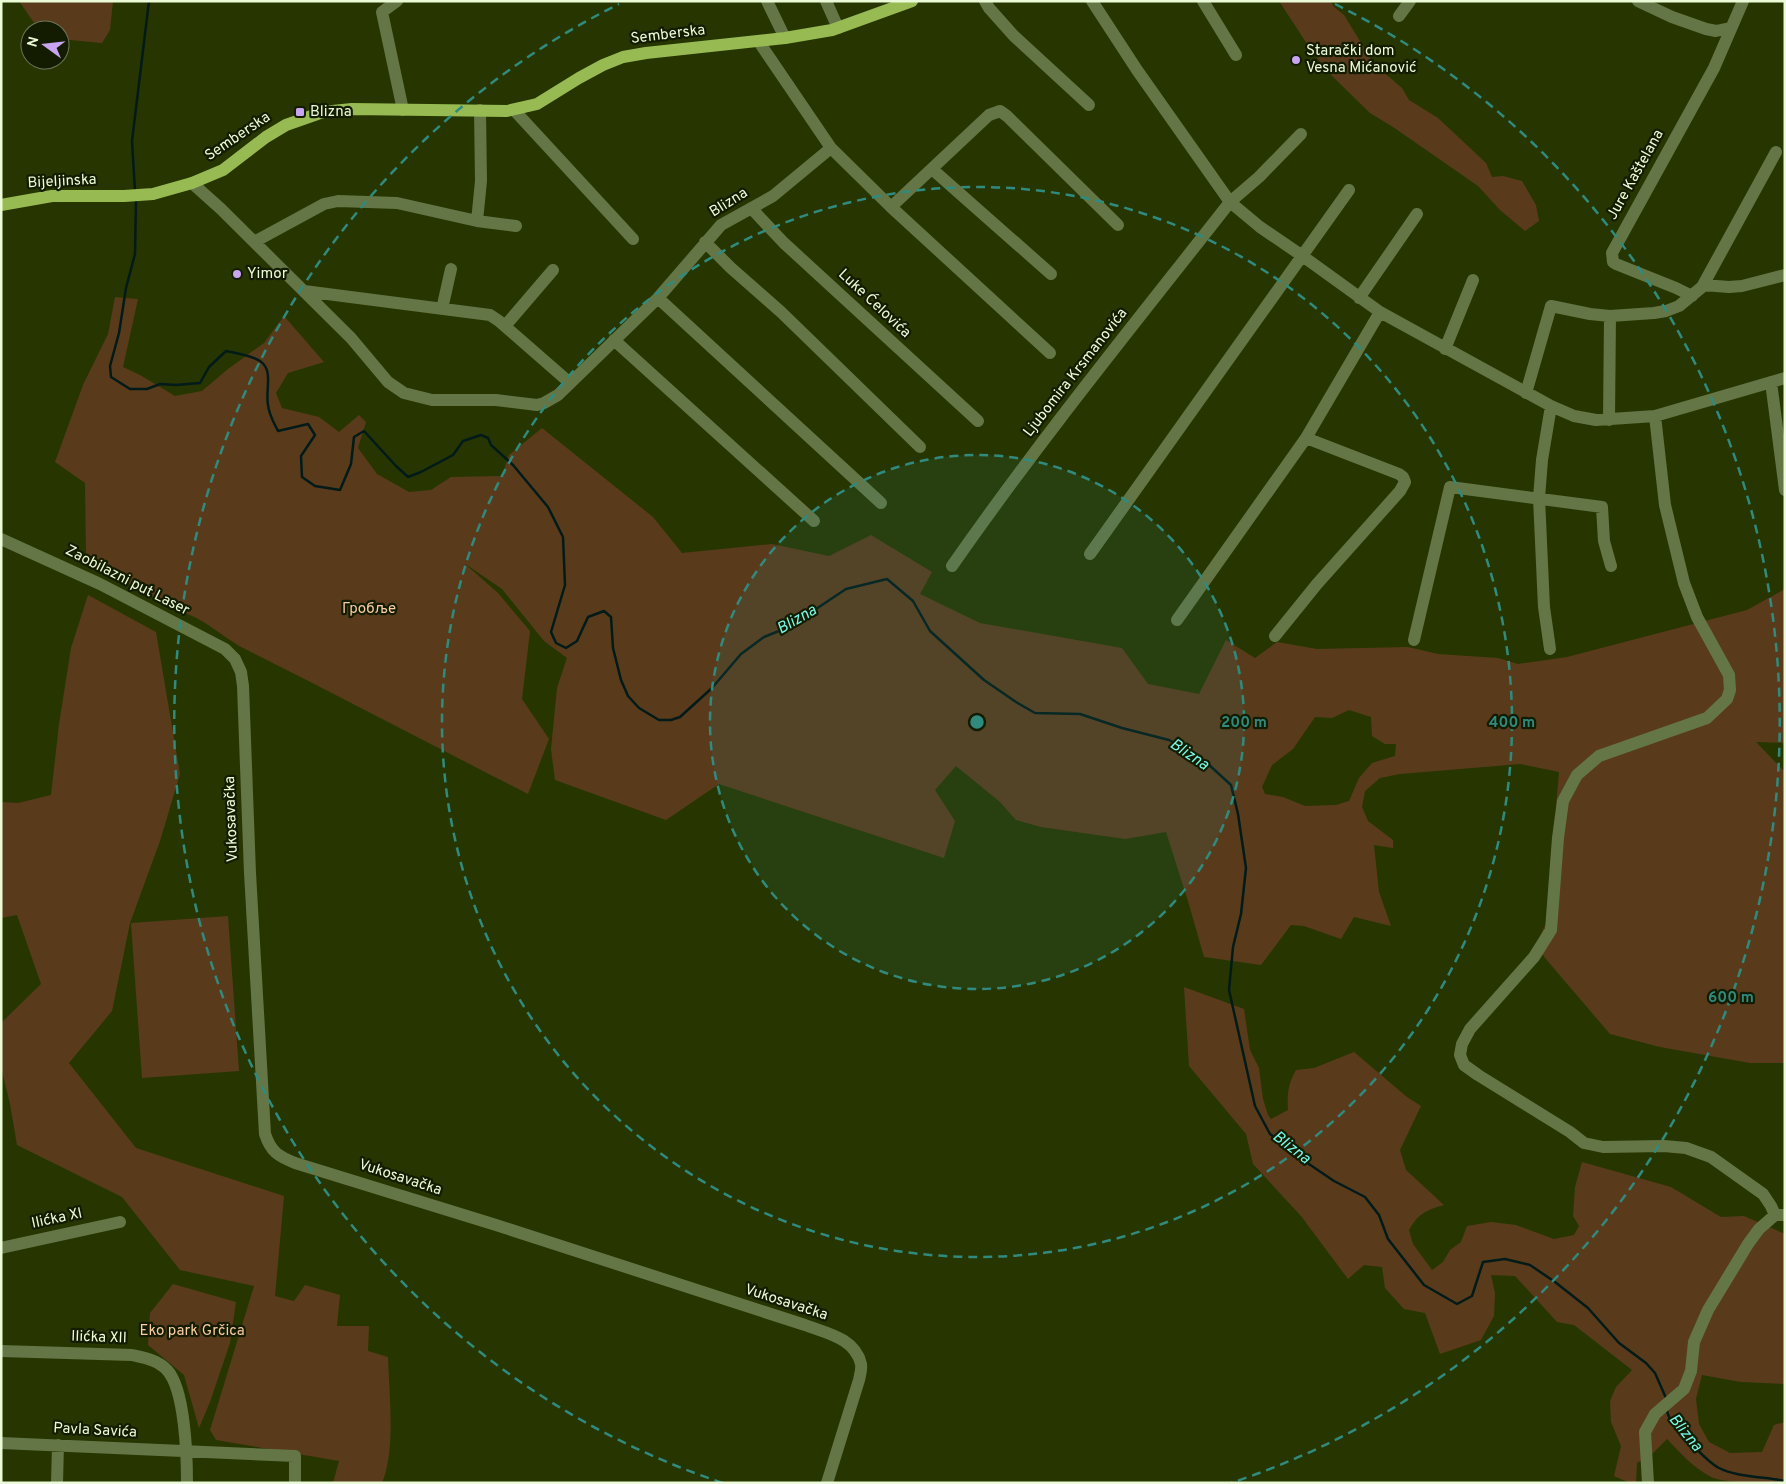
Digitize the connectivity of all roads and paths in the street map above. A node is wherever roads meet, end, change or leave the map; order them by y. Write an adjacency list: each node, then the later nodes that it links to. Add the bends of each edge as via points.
1 (397, 1): 11 (street)
2 (767, 1): 16 (street)
3 (826, 1): 13 (street)
4 (912, 1): 13 (main road, Semberska)
5 (985, 1): 20 (street, via 1014,36)
6 (1092, 1): 31 (street)
7 (1203, 1): 19 (street)
8 (1410, 1): 12 (street)
9 (1638, 1): 15 (street, via 1672,17)
10 (1743, 1): 14 (street, Jure Kaštelana)
11 (380, 7): 21 (street)
12 (1399, 16)
13 (838, 28): 16 (main road, Semberska)
14 (1730, 28): 15 (street); 18 (street, Jure Kaštelana)
15 (1716, 31): 18 (street)
16 (785, 38): 17 (main road, Semberska)
17 (760, 42): 23 (main road, Semberska, via 623,57 579,78 537,104); 25 (street)
18 (1724, 44): 50 (street, Jure Kaštelana, via 1714,68 1612,253 1616,264)
19 (1236, 55)
20 (1089, 105)
21 (403, 110): 22 (main road, Semberska); 28 (main road, Semberska, via 352,109 303,118 266,137 223,170)
22 (480, 110): 23 (main road, Semberska); 36 (street, via 481,181)
23 (514, 110): 39 (street)
24 (1301, 134): 31 (street, Ljubomira Krsmanovića)
25 (832, 148): 33 (street); 34 (street, Blizna, via 773,196)
26 (1776, 152): 48 (street)
27 (932, 169): 33 (street); 37 (street, via 989,115 1000,111); 45 (street)
28 (192, 183): 30 (main road, Semberska); 40 (street, Blizna)
29 (1349, 190): 42 (street)
30 (153, 194): 32 (main road, Bijeljinska, via 52,196)
31 (1230, 202): 42 (street, via 1255,224); 76 (street, Ljubomira Krsmanovića, via 1087,384)
32 (1, 205)
33 (891, 207): 59 (street)
34 (751, 208): 41 (street, Blizna, via 721,225); 67 (street, Luke Ćelovića, via 784,243)
35 (1417, 214): 52 (street)
36 (477, 221): 38 (street); 40 (street, via 397,203 338,201 324,204)
37 (1118, 225)
38 (516, 226)
39 (633, 239)
40 (254, 242): 49 (street, Blizna)
41 (705, 242): 51 (street, Blizna); 69 (street)
42 (1301, 255): 52 (street); 75 (street)
43 (451, 269): 53 (street)
44 (554, 270): 56 (street)
45 (1051, 274)
46 (1785, 275): 48 (street, via 1742,286)
47 (1473, 280): 58 (street)
48 (1703, 285): 50 (street)
49 (303, 290): 53 (street); 62 (street, Blizna, via 351,338 388,382 404,393 432,400 537,404 558,395)
50 (1692, 296): 55 (street, via 1666,311)
51 (658, 298): 57 (street, Blizna); 72 (street)
52 (1359, 298): 54 (street)
53 (442, 309): 56 (street, via 490,315)
54 (1380, 312): 58 (street); 68 (street)
55 (1610, 316): 63 (street, via 1551,306); 66 (street)
56 (505, 326): 62 (street)
57 (614, 340): 62 (street, Blizna); 73 (street)
58 (1445, 349): 63 (street)
59 (1050, 353)
60 (1785, 378): 61 (street)
61 (1771, 382): 65 (street); 70 (street)
62 (570, 383)
63 (1526, 393): 64 (street)
64 (1551, 406): 66 (street, via 1583,419); 71 (street)
65 (1655, 416): 66 (street); 83 (street, via 1664,505 1684,583 1697,617 1729,675 1728,698 1707,718 1599,756 1577,776 1563,801 1551,930 1534,957 1470,1029 1460,1055 1464,1065 1471,1070 1584,1143 1603,1147 1686,1148 1711,1157 1763,1194)
66 (1609, 420)
67 (978, 421)
68 (1306, 438): 78 (street); 79 (street, via 1398,474 1405,482)
69 (920, 448)
70 (1785, 490)
71 (1539, 498): 77 (street, via 1602,507 1604,541); 80 (street, via 1450,487); 81 (street, via 1544,607)
72 (882, 503)
73 (814, 521)
74 (1, 539): 82 (street, Zaobilazni put Laser, via 100,584 225,649)
75 (1090, 554)
76 (952, 566)
77 (1611, 566)
78 (1176, 620)
79 (1275, 636)
80 (1414, 640)
81 (1550, 649)
82 (235, 659): 93 (street, Vukosavačka, via 241,672 246,714 250,883 265,1134 269,1146 295,1163 805,1325 851,1344 861,1365 859,1380)
83 (1780, 1215): 94 (street, via 1759,1229 1748,1244 1708,1310 1694,1342 1691,1371 1684,1389 1655,1414 1645,1432)
84 (120, 1222): 85 (street, Ilićka XI)
85 (1, 1248)
86 (1, 1351): 89 (street, Ilićka XII, via 132,1356 159,1363 175,1381)
87 (1, 1443): 88 (street, Pavla Savića)
88 (58, 1445): 89 (street, Pavla Savića); 90 (street)
89 (187, 1451): 91 (street); 92 (street, Pavla Savića, via 295,1456)
90 (58, 1483)
91 (187, 1483)
92 (295, 1483)
93 (827, 1483)
94 (1648, 1483)

